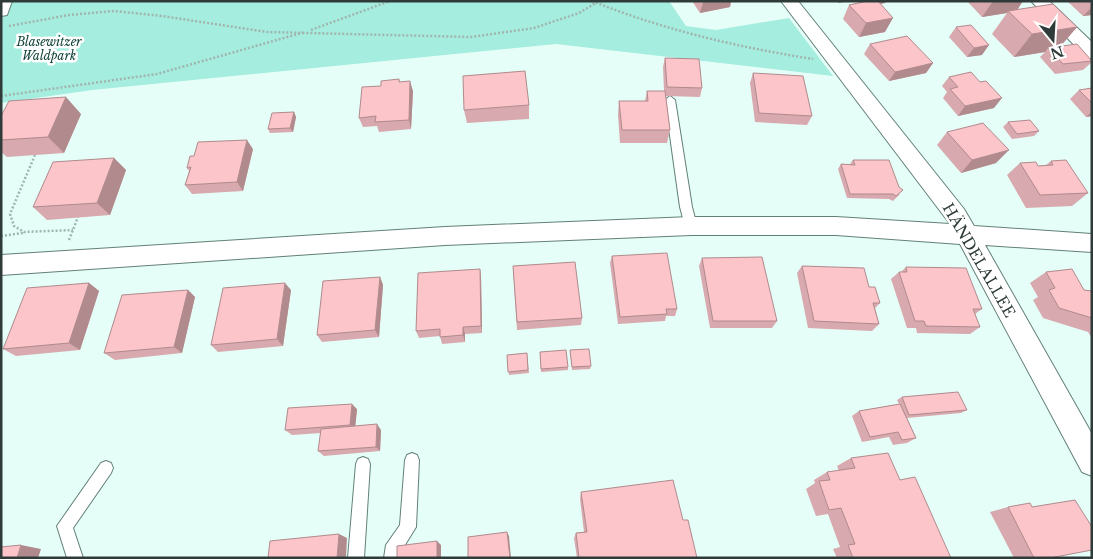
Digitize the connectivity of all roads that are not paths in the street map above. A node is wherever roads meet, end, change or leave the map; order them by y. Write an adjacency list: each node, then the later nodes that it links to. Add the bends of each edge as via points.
1 (4, 1): 4 (street)
2 (790, 1): 8 (street, HÄNDELALLEE, via 956,215)
3 (1039, 1): 5 (street)
4 (1, 11)
5 (1092, 53)
6 (670, 100): 7 (lane)
7 (691, 226): 8 (street, via 836,226); 10 (street, via 445,236)
8 (967, 235): 9 (street); 12 (street, HÄNDELALLEE)
9 (1092, 243)
10 (1, 265)
11 (412, 460): 17 (lane, via 408,527 392,551)
12 (1092, 462)
13 (362, 464): 16 (lane)
14 (106, 468): 15 (lane, via 65,526)
15 (75, 558)
16 (356, 558)
17 (392, 558)

